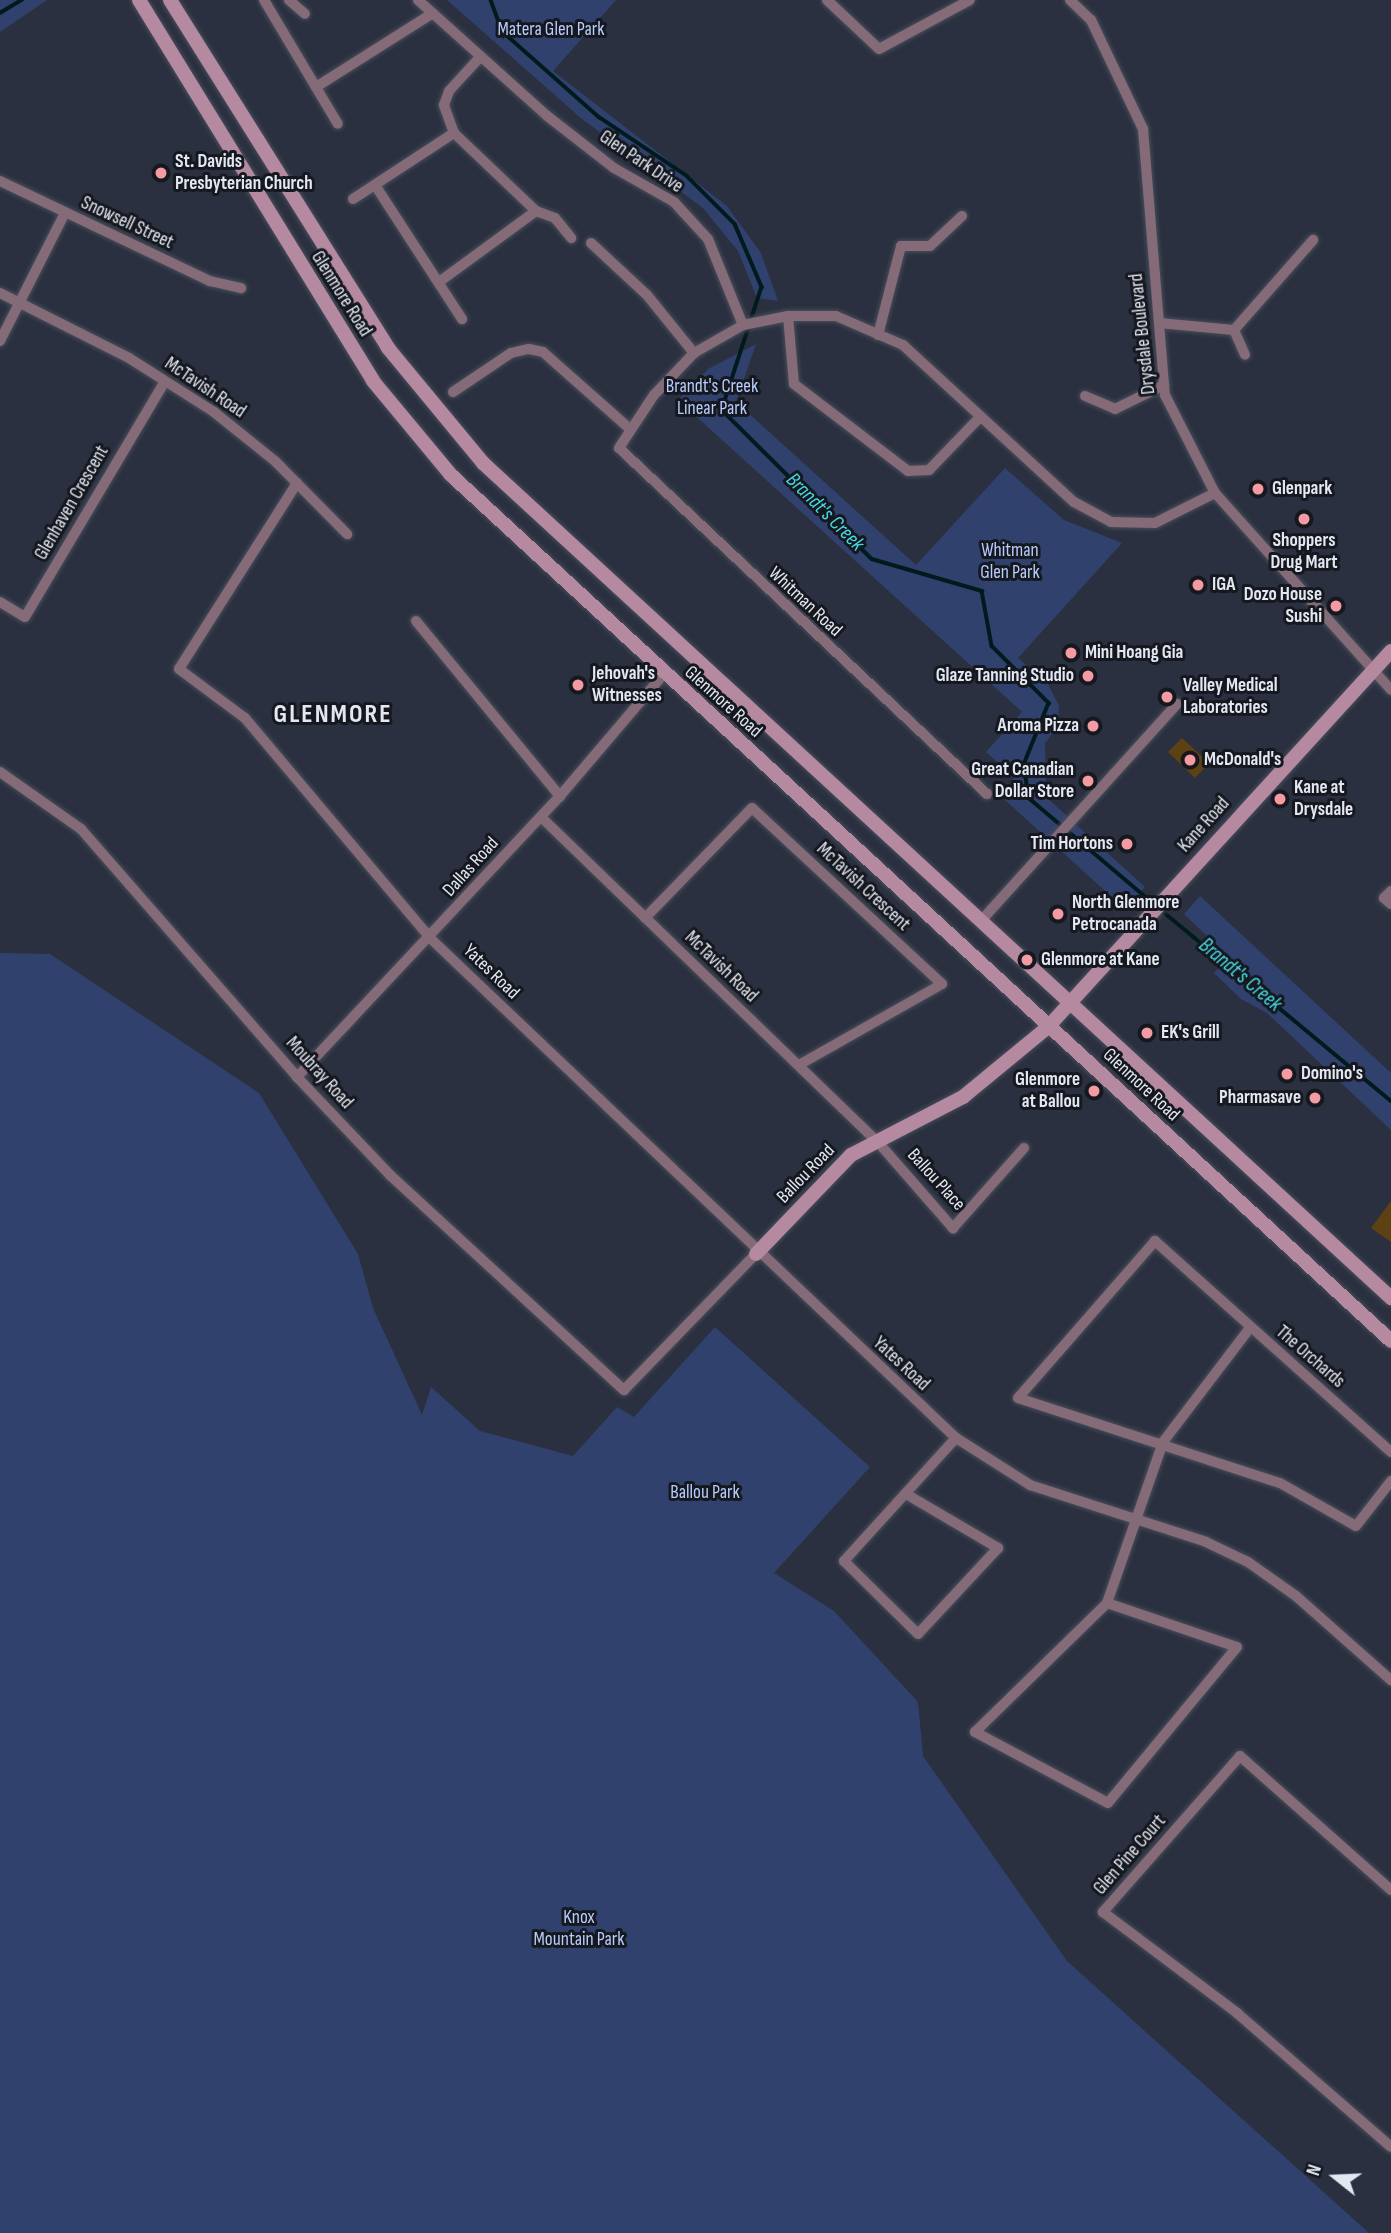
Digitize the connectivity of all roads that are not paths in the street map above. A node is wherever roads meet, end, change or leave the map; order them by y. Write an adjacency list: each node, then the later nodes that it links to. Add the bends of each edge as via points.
1 (139, 0): 50 (main road, Glenmore Road, via 373,381 451,475)
2 (170, 0): 60 (main road, Glenmore Road, via 388,348 483,463)
3 (289, 0): 10 (street)
4 (418, 0): 9 (street, Glen Park Drive)
5 (827, 0): 6 (street, via 879,49)
6 (970, 0)
7 (1070, 0): 30 (street, Drysdale Boulevard, via 1091,20 1143,129)
8 (265, 1): 12 (street)
9 (433, 13): 11 (street, Glen Park Drive); 12 (street)
10 (305, 14)
11 (481, 56): 14 (street, via 449,91 444,105); 31 (street, Glen Park Drive, via 614,168 674,202 708,239)
12 (316, 88): 13 (street)
13 (338, 124)
14 (454, 133): 16 (street); 18 (street)
15 (0, 181): 19 (street, Snowsell Street)
16 (375, 185): 17 (street); 24 (street)
17 (353, 200)
18 (537, 211): 21 (street, via 555,218); 24 (street)
19 (65, 212): 25 (street, Snowsell Street, via 210,281); 27 (street)
20 (962, 216): 33 (street, via 930,246 901,246)
21 (571, 238)
22 (1313, 240): 32 (street)
23 (591, 243): 35 (street, via 647,295)
24 (439, 282): 29 (street)
25 (241, 288)
26 (0, 293): 27 (street, McTavish Road)
27 (19, 303): 34 (street); 37 (street, McTavish Road)
28 (788, 316): 31 (street); 33 (street, via 836,316); 41 (street, via 794,384 908,471 929,470)
29 (461, 320)
30 (1159, 323): 32 (street); 38 (street, Drysdale Boulevard)
31 (743, 325): 35 (street)
32 (1234, 330): 36 (street)
33 (878, 335): 41 (street, via 903,345)
34 (0, 341)
35 (694, 353): 42 (street)
36 (1245, 355)
37 (165, 381): 43 (street, McTavish Road, via 214,412); 46 (street, Glenhaven Crescent, via 26,617)
38 (1164, 385): 40 (street, via 1115,410); 44 (street, Drysdale Boulevard)
39 (453, 392): 42 (street, via 511,353 529,349 543,352)
40 (1085, 396)
41 (980, 417): 44 (street, via 1074,502 1111,522 1155,523)
42 (629, 428): 54 (street, Whitman Road, via 619,447)
43 (297, 483): 45 (street, McTavish Road); 61 (street, Yates Road, via 179,669 245,718)
44 (1215, 493): 49 (street, Drysdale Boulevard)
45 (347, 534)
46 (0, 602)
47 (416, 621): 55 (street)
48 (1391, 651): 49 (main road, Kane Road)
49 (1371, 673): 51 (street, Drysdale Boulevard); 62 (main road, Kane Road)
50 (664, 674): 55 (street, Dallas Road); 63 (main road, Glenmore Road)
51 (1391, 690)
52 (1177, 704): 60 (street)
53 (0, 772): 65 (street, Moubray Road, via 81,829)
54 (988, 794)
55 (560, 796): 56 (street, Dallas Road)
56 (541, 817): 59 (street, McTavish Road); 61 (street, Dallas Road)
57 (1391, 891): 58 (street, via 1384,898)
58 (1391, 904)
59 (645, 918): 64 (street, McTavish Road); 64 (street, McTavish Crescent, via 752,808 942,984)
60 (980, 922): 62 (main road, Glenmore Road)
61 (430, 938): 65 (street, Dallas Road); 68 (street, Yates Road)
62 (1068, 1003): 63 (main road, Kane Road); 69 (main road, Glenmore Road)
63 (1048, 1027): 66 (main road, Ballou Road, via 962,1097); 71 (main road, Glenmore Road)
64 (799, 1065): 66 (street, McTavish Road)
65 (297, 1077): 72 (street, Moubray Road, via 390,1175)
66 (877, 1142): 67 (street, Ballou Place, via 953,1228); 68 (main road, Ballou Road, via 851,1155)
67 (1024, 1148)
68 (756, 1254): 72 (street, Ballou Road); 73 (street, Yates Road)
69 (1391, 1298)
70 (1250, 1328): 74 (street, The Orchards); 74 (street, via 1155,1241 1018,1398); 75 (street, The Orchards)
71 (1391, 1340)
72 (624, 1390)
73 (956, 1438): 77 (street); 78 (street, Yates Road, via 1030,1485)
74 (1163, 1442): 76 (street, via 1280,1483 1356,1526); 78 (street, The Orchards)
75 (1391, 1452)
76 (1391, 1482)
77 (906, 1494): 77 (street, via 844,1561 918,1634 998,1548)
78 (1135, 1519): 79 (street); 80 (street, Yates Road, via 1248,1562 1296,1595)
79 (1107, 1604): 79 (street, via 975,1732 1108,1803 1237,1647)
80 (1391, 1680)
81 (1391, 1889): 82 (street, Glen Pine Court, via 1240,1756 1103,1912 1237,2013)
82 (1391, 2147)

